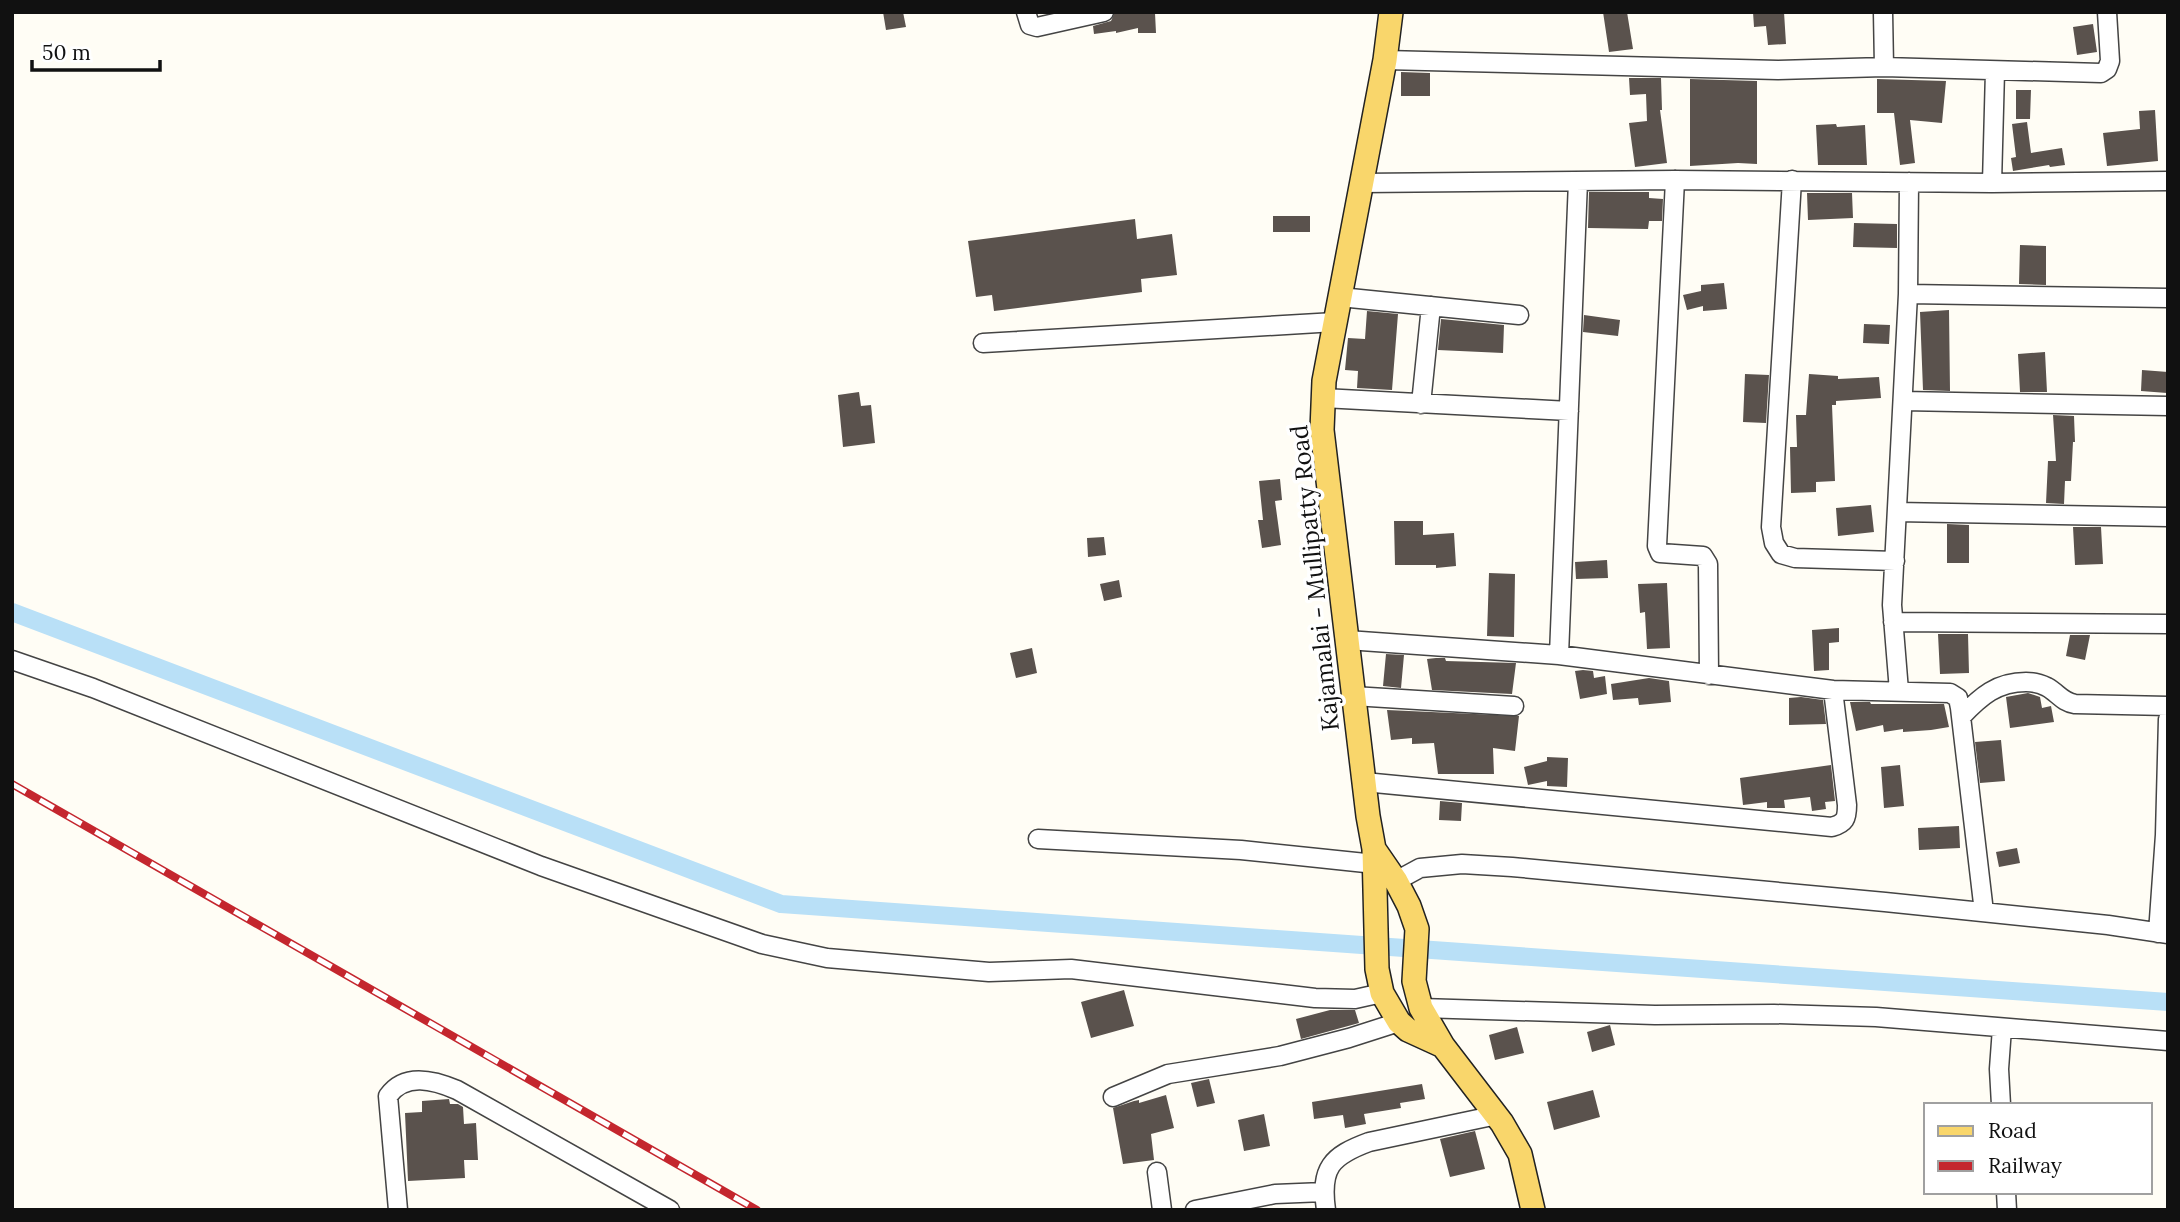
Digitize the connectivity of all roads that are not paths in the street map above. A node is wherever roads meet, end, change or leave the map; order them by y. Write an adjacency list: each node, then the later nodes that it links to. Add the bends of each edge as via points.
1 (1026, 12): 2 (street, via 1031,25 1037,27)
2 (1104, 12)
3 (1391, 12): 6 (main road, Kajamalai - Mullipatty Road)
4 (1883, 12): 7 (street)
5 (2107, 12): 8 (street, via 2110,61 2101,73)
6 (1385, 60): 7 (street, via 1778,70); 14 (main road, Kajamalai - Mullipatty Road)
7 (1884, 67): 8 (street)
8 (1995, 71): 15 (street)
9 (1675, 180): 10 (street); 11 (street); 36 (street, via 1657,546 1660,553 1703,556 1708,564)
10 (1792, 180): 13 (street); 30 (street, via 1771,527 1774,543 1781,554 1796,558)
11 (1578, 181): 14 (street); 27 (street)
12 (2168, 181): 15 (street)
13 (1909, 182): 15 (street); 16 (street)
14 (1361, 183): 17 (main road, Kajamalai - Mullipatty Road)
15 (1992, 183)
16 (1908, 294): 18 (street); 24 (street)
17 (1340, 297): 19 (street); 21 (main road, Kajamalai - Mullipatty Road)
18 (2168, 298)
19 (1431, 306): 20 (street); 25 (street)
20 (1518, 315)
21 (1335, 322): 22 (street); 23 (main road, Kajamalai - Mullipatty Road)
22 (983, 342)
23 (1323, 398): 25 (street); 33 (main road, Kajamalai - Mullipatty Road, via 1322,430)
24 (1903, 401): 26 (street); 28 (street)
25 (1421, 404): 27 (street)
26 (2168, 406)
27 (1569, 411): 34 (street)
28 (1897, 512): 29 (street); 30 (street)
29 (2168, 517)
30 (1895, 561): 31 (street)
31 (1893, 622): 32 (street); 38 (street)
32 (2168, 624)
33 (1347, 640): 34 (street); 39 (main road, Kajamalai - Mullipatty Road)
34 (1559, 655): 36 (street)
35 (12, 660): 50 (street, via 541,866 762,944 827,958 923,968 989,972 1071,969 1315,998 1355,999)
36 (1709, 675): 37 (street)
37 (1833, 690): 38 (street); 44 (street, via 1847,818 1832,827)
38 (1899, 691): 42 (street, via 1950,692 1958,698)
39 (1353, 696): 40 (street); 44 (main road, Kajamalai - Mullipatty Road)
40 (1514, 706)
41 (2168, 706): 42 (street, via 2075,704 2065,702 2046,686 2013,682 1981,697)
42 (1961, 717): 48 (street)
43 (2168, 719): 49 (street)
44 (1364, 782): 46 (main road, Kajamalai - Mullipatty Road)
45 (1038, 839): 46 (street)
46 (1375, 856): 47 (main road, Kajamalai - Mullipatty Road); 50 (main road, Kajamalai - Mullipatty Road, via 1377,969)
47 (1396, 881): 48 (street, via 1420,868 1462,864); 51 (main road, Kajamalai - Mullipatty Road, via 1417,929 1414,981)
48 (1984, 912): 49 (street)
49 (2163, 933)
50 (1382, 993): 52 (main road, Kajamalai - Mullipatty Road)
51 (1421, 1008): 53 (street, via 1876,1017); 55 (main road, Kajamalai - Mullipatty Road)
52 (1399, 1022): 55 (main road, Kajamalai - Mullipatty Road); 56 (street, via 1280,1056 1167,1074)
53 (2001, 1028): 54 (street); 57 (street)
54 (2168, 1041)
55 (1443, 1046): 58 (main road, Kajamalai - Mullipatty Road)
56 (1113, 1097)
57 (2001, 1103)
58 (1497, 1115): 60 (street, via 1349,1150 1334,1159 1326,1174); 65 (main road, Kajamalai - Mullipatty Road, via 1520,1154)
59 (1157, 1172): 63 (street)
60 (1325, 1201): 64 (street, via 1275,1194)
61 (398, 1210): 62 (street, via 388,1096 394,1087 421,1080 457,1090)
62 (670, 1210)
63 (1162, 1210)
64 (1195, 1210)
65 (1533, 1210)

